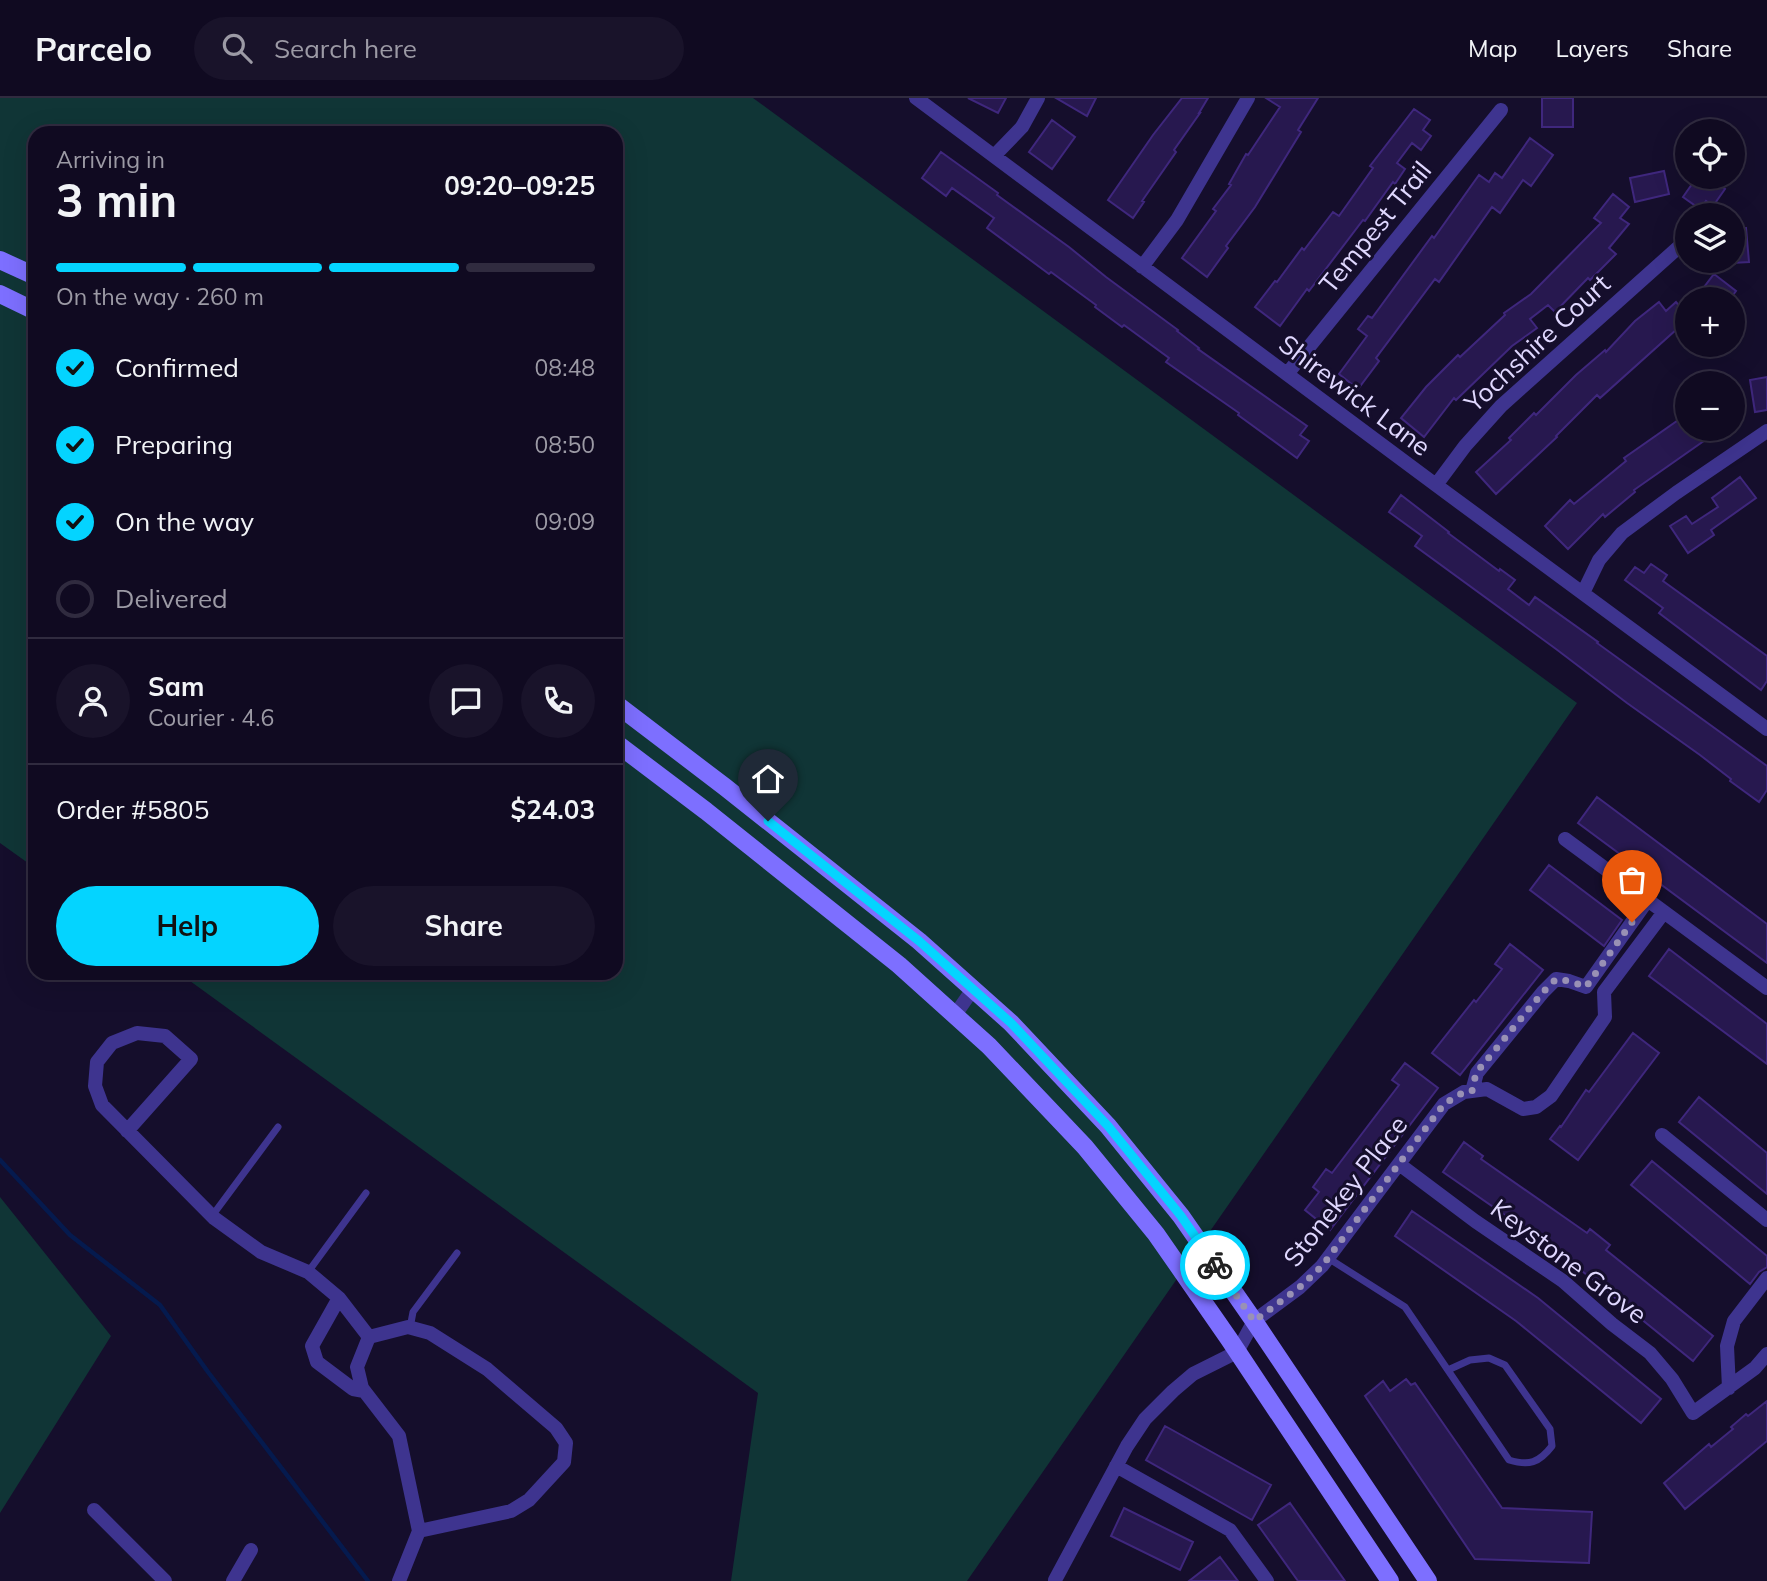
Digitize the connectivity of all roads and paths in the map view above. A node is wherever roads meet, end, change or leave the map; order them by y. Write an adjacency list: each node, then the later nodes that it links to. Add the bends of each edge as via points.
1 (916, 98): 5 (street, Shirewick Lane)
2 (1038, 98): 5 (street, via 1022,127)
3 (1248, 98): 8 (street, via 1177,220)
4 (1501, 110): 12 (street, Tempest Trail)
5 (994, 156): 8 (street, Shirewick Lane)
6 (1675, 250): 14 (street, Yochshire Court, via 1501,407)
7 (0, 260): 9 (main road)
8 (1142, 267): 12 (street, Shirewick Lane)
9 (28, 273)
10 (0, 294): 11 (main road)
11 (28, 308)
12 (1287, 374): 14 (street, Shirewick Lane)
13 (1767, 431): 15 (street, via 1622,533 1600,560)
14 (1436, 485): 15 (street, Shirewick Lane)
15 (1583, 593): 17 (street, Shirewick Lane)
16 (623, 709): 23 (main road, via 919,941)
17 (1767, 729)
18 (623, 748): 24 (main road, via 889,957)
19 (1564, 839): 20 (street)
20 (1647, 901): 21 (street); 25 (street, via 1586,987 1556,979 1543,992 1476,1073)
21 (1664, 912): 22 (street); 25 (street, via 1604,992 1605,1017 1551,1096 1524,1109 1487,1089)
22 (1767, 988)
23 (973, 989): 24 (street); 38 (main road, via 1108,1126 1181,1216)
24 (955, 1015): 41 (main road, via 1085,1147 1156,1234)
25 (1472, 1091): 29 (street, Stonekey Place, via 1444,1104)
26 (278, 1126): 31 (lane)
27 (127, 1131): 27 (street, via 102,1105 95,1087 97,1062 112,1043 136,1033 165,1036 191,1059); 31 (street)
28 (1662, 1135): 32 (street)
29 (1399, 1164): 34 (street, Stonekey Place); 44 (street, Keystone Grove, via 1563,1281 1650,1353 1693,1413)
30 (366, 1193): 35 (lane)
31 (212, 1216): 35 (street, via 261,1252)
32 (1767, 1220)
33 (457, 1253): 39 (lane, via 413,1312)
34 (1328, 1258): 38 (street, Stonekey Place, via 1300,1287); 43 (lane, via 1405,1307)
35 (308, 1272): 37 (street)
36 (1767, 1278): 44 (street, via 1734,1321 1727,1346)
37 (338, 1298): 40 (street); 45 (street, via 312,1346 317,1362)
38 (1254, 1321): 41 (street); 56 (main road)
39 (410, 1328): 40 (street); 48 (street, via 430,1333 487,1369 556,1428 565,1443 564,1462 529,1500 511,1511)
40 (369, 1337): 45 (street, via 356,1367)
41 (1237, 1352): 46 (street, via 1193,1374 1173,1391 1145,1419); 55 (main road)
42 (1767, 1354): 44 (street)
43 (1448, 1370): 43 (lane, via 1509,1460 1524,1464 1542,1458 1552,1446 1550,1429 1505,1365 1489,1358)
44 (1729, 1388)
45 (364, 1391): 48 (street, via 398,1436)
46 (1116, 1466): 53 (street); 54 (street, via 1230,1530)
47 (94, 1510): 50 (street)
48 (418, 1531): 52 (street)
49 (251, 1550): 51 (street)
50 (165, 1581)
51 (233, 1581)
52 (399, 1581)
53 (1052, 1581)
54 (1267, 1581)
55 (1390, 1581)
56 (1428, 1581)

